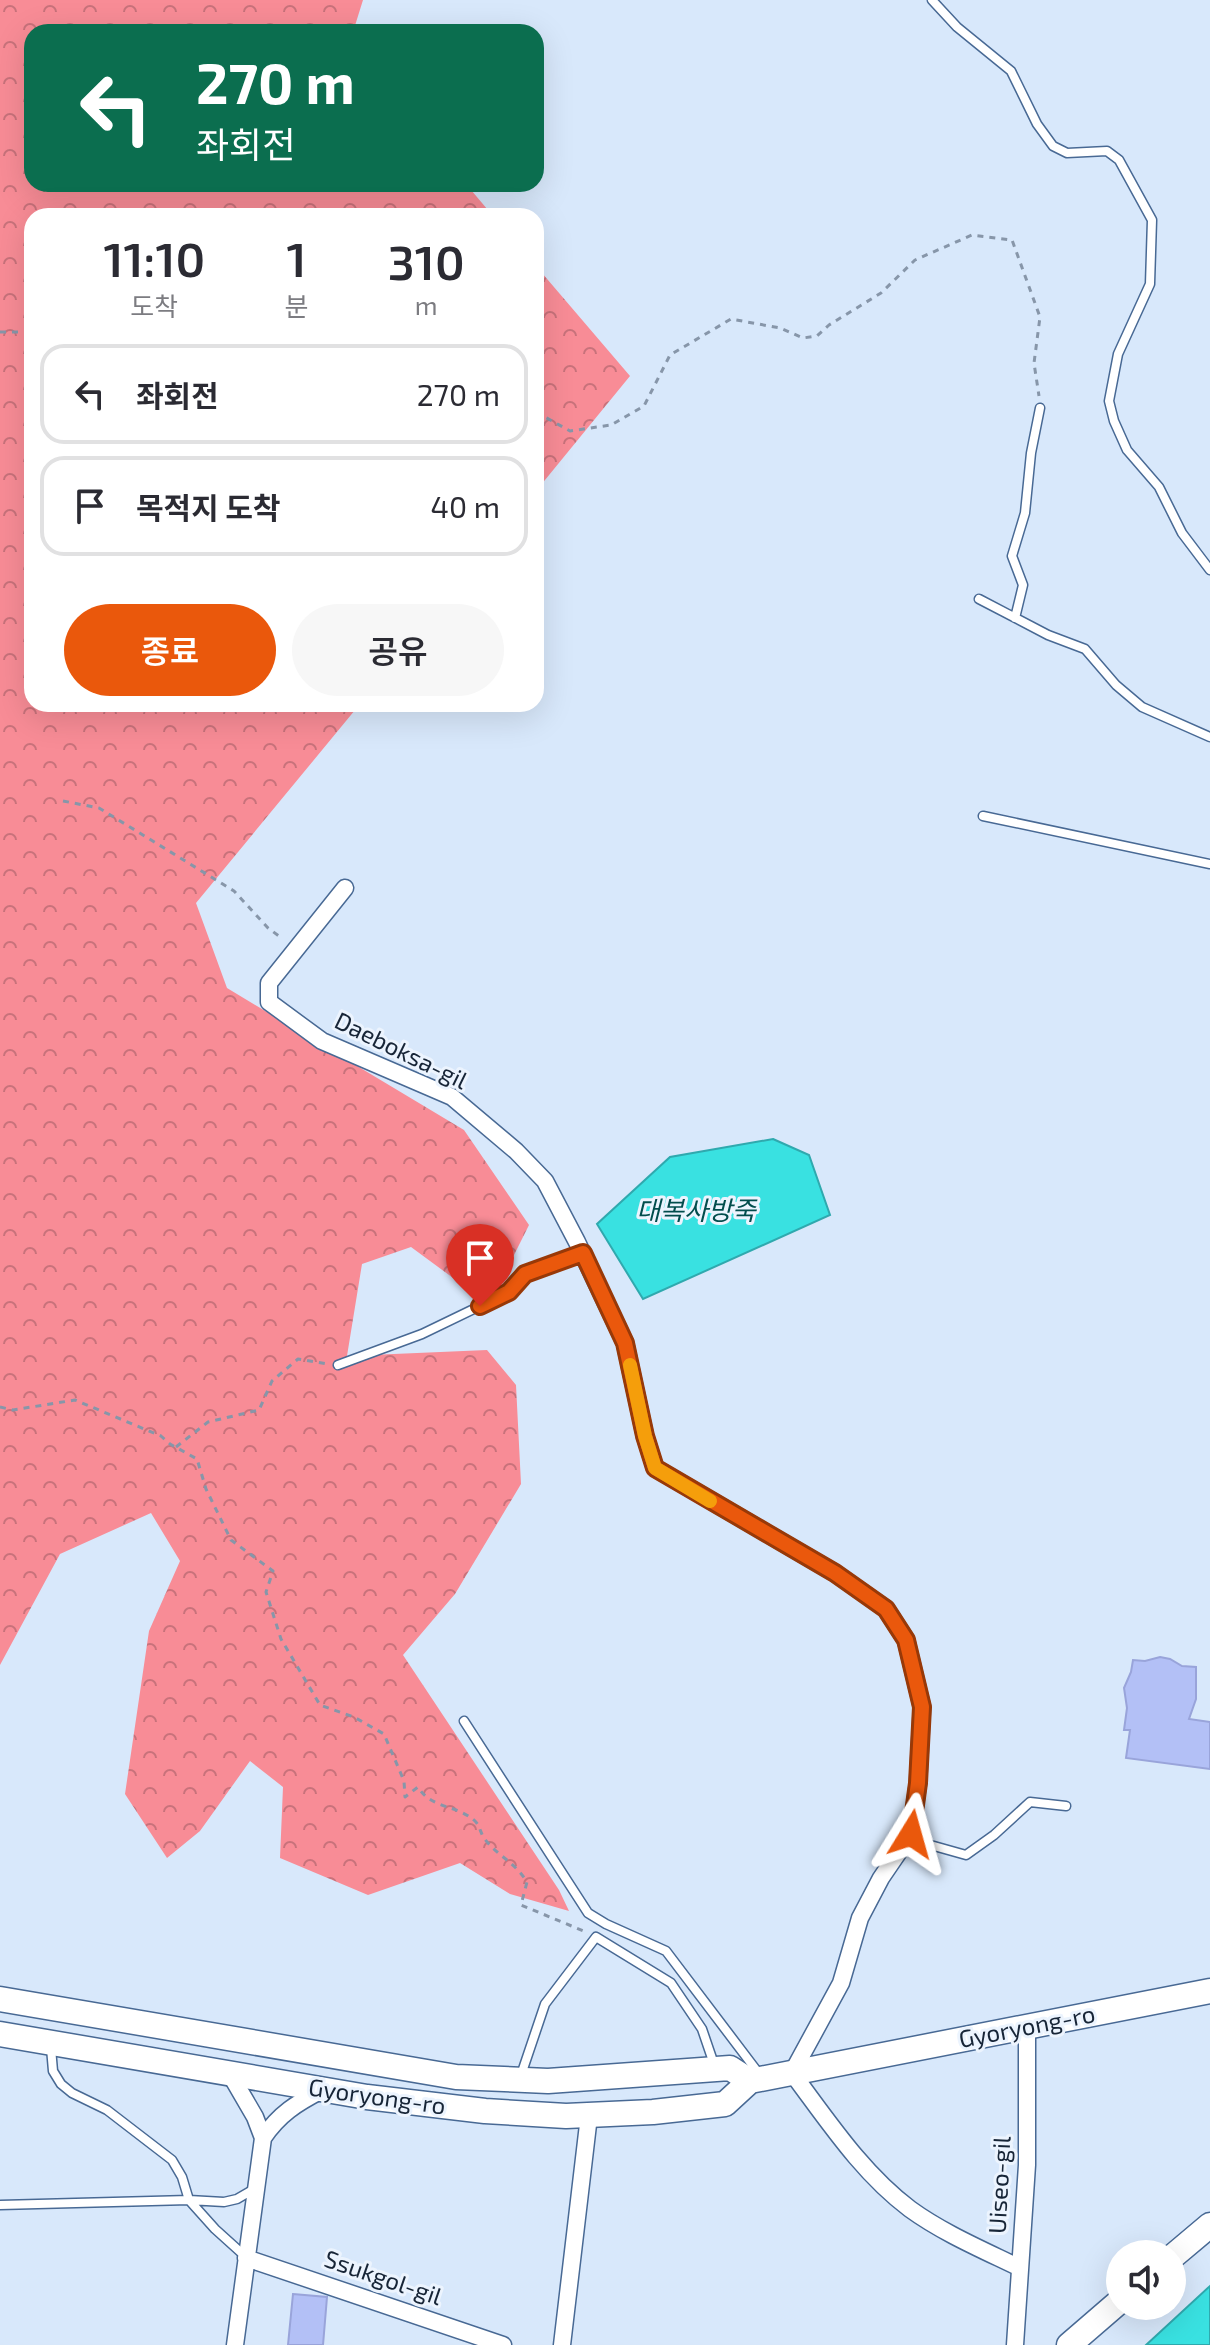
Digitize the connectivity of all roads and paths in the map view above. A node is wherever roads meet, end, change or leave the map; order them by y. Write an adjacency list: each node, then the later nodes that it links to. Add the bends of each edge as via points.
1 (932, 0): 6 (lane, via 1011,71 1053,146 1067,153 1107,151 1119,160 1152,220 1150,284 1118,354 1109,401 1127,450 1159,487 1182,533)
2 (0, 332): 3 (path)
3 (24, 332)
4 (1040, 408): 5 (path, via 1034,363 1040,317 1023,267 1012,240 972,235 915,260 881,293 817,336 803,338 731,319 670,355 644,406 611,425 570,431); 8 (lane, via 1025,513 1012,556 1023,585)
5 (544, 416)
6 (1210, 570)
7 (979, 599): 8 (lane)
8 (1015, 618): 9 (lane, via 1085,649 1142,707)
9 (1210, 737)
10 (63, 801): 14 (path, via 99,808 234,891)
11 (983, 816): 12 (lane)
12 (1210, 864)
13 (345, 888): 14 (street, Daeboksa-gil)
14 (295, 949): 15 (street, Daeboksa-gil, via 269,983 269,1002 322,1041 452,1097 545,1181)
15 (583, 1253): 16 (lane, via 525,1274 509,1292 422,1334); 21 (street, Daeboksa-gil, via 625,1343 655,1468 835,1573 886,1609 906,1640 922,1707 918,1783)
16 (338, 1365): 18 (path, via 298,1359 272,1381 259,1410 208,1422)
17 (0, 1407): 18 (path, via 13,1410 75,1400)
18 (176, 1447): 22 (path, via 197,1459 231,1540 273,1571 266,1592 281,1639 320,1705 384,1734 404,1781 405,1797 418,1787 425,1799 477,1823 484,1838 519,1868 527,1882 521,1905)
19 (464, 1721): 32 (lane, via 588,1913 666,1951)
20 (1066, 1806): 21 (lane, via 1030,1802 966,1855)
21 (908, 1839): 29 (street, Daeboksa-gil, via 860,1918 841,1983)
22 (596, 1937): 28 (lane, via 671,1983 702,2029); 31 (lane, via 545,2004)
23 (1210, 1991): 25 (street, Gyoryong-ro)
24 (0, 1999): 31 (street, Gyoryong-ro, via 442,2075)
25 (1027, 2027): 29 (street, Gyoryong-ro); 42 (street, Uiseo-gil, via 1027,2165)
26 (0, 2034): 27 (street, Gyoryong-ro)
27 (51, 2043): 30 (street, Gyoryong-ro); 37 (lane, Ssukgol-gil, via 53,2071 61,2084 107,2110 172,2160)
28 (715, 2069): 31 (street, Gyoryong-ro); 32 (street, Gyoryong-ro, via 730,2068)
29 (792, 2073): 32 (street, Gyoryong-ro); 42 (street, via 861,2163 910,2209)
30 (230, 2074): 33 (street, Gyoryong-ro); 35 (street)
31 (520, 2080)
32 (756, 2080): 34 (street, Gyoryong-ro, via 725,2104)
33 (322, 2090): 34 (street, Gyoryong-ro, via 485,2111); 35 (street, via 291,2106)
34 (589, 2116): 46 (street)
35 (263, 2138): 36 (street)
36 (256, 2188): 37 (lane, via 224,2202); 41 (street)
37 (189, 2200): 38 (lane); 41 (lane, Ssukgol-gil)
38 (0, 2205)
39 (1210, 2225): 40 (street)
40 (1186, 2245)
41 (246, 2258): 44 (street); 45 (street, Ssukgol-gil)
42 (1020, 2268): 47 (street, Uiseo-gil)
43 (1106, 2313): 48 (street)
44 (235, 2345)
45 (503, 2345)
46 (562, 2345)
47 (1015, 2345)
48 (1069, 2345)

